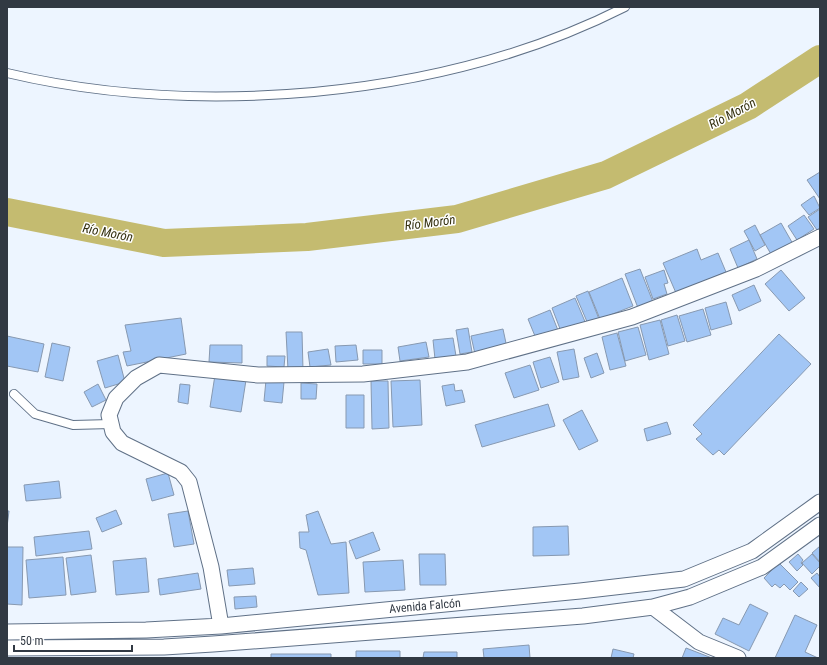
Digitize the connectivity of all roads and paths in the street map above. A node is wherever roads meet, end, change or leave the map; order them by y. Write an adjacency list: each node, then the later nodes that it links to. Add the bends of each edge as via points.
1 (625, 7): 2 (lane, via 548,40 492,58 431,74 349,88 261,96 168,96 76,87)
2 (7, 72)
3 (820, 237): 5 (street, via 756,269 632,317 467,362 364,374 258,375 159,364 136,378 116,398 110,415)
4 (14, 394): 5 (lane, via 35,414 73,425)
5 (112, 424): 9 (street, via 113,432 122,443 181,472 189,482 211,567)
6 (820, 502): 9 (street, Avenida Falcón, via 752,551 684,579)
7 (820, 525): 8 (street, Avenida Falcón, via 762,567 690,597)
8 (653, 607): 13 (street, Avenida Falcón, via 583,616 214,644); 15 (street, via 699,642)
9 (221, 626): 10 (street, Avenida Falcón)
10 (7, 632)
11 (107, 646): 12 (street, Avenida Falcón); 13 (street, Avenida Falcón); 14 (street)
12 (7, 648)
13 (164, 652)
14 (96, 658)
15 (738, 658)

